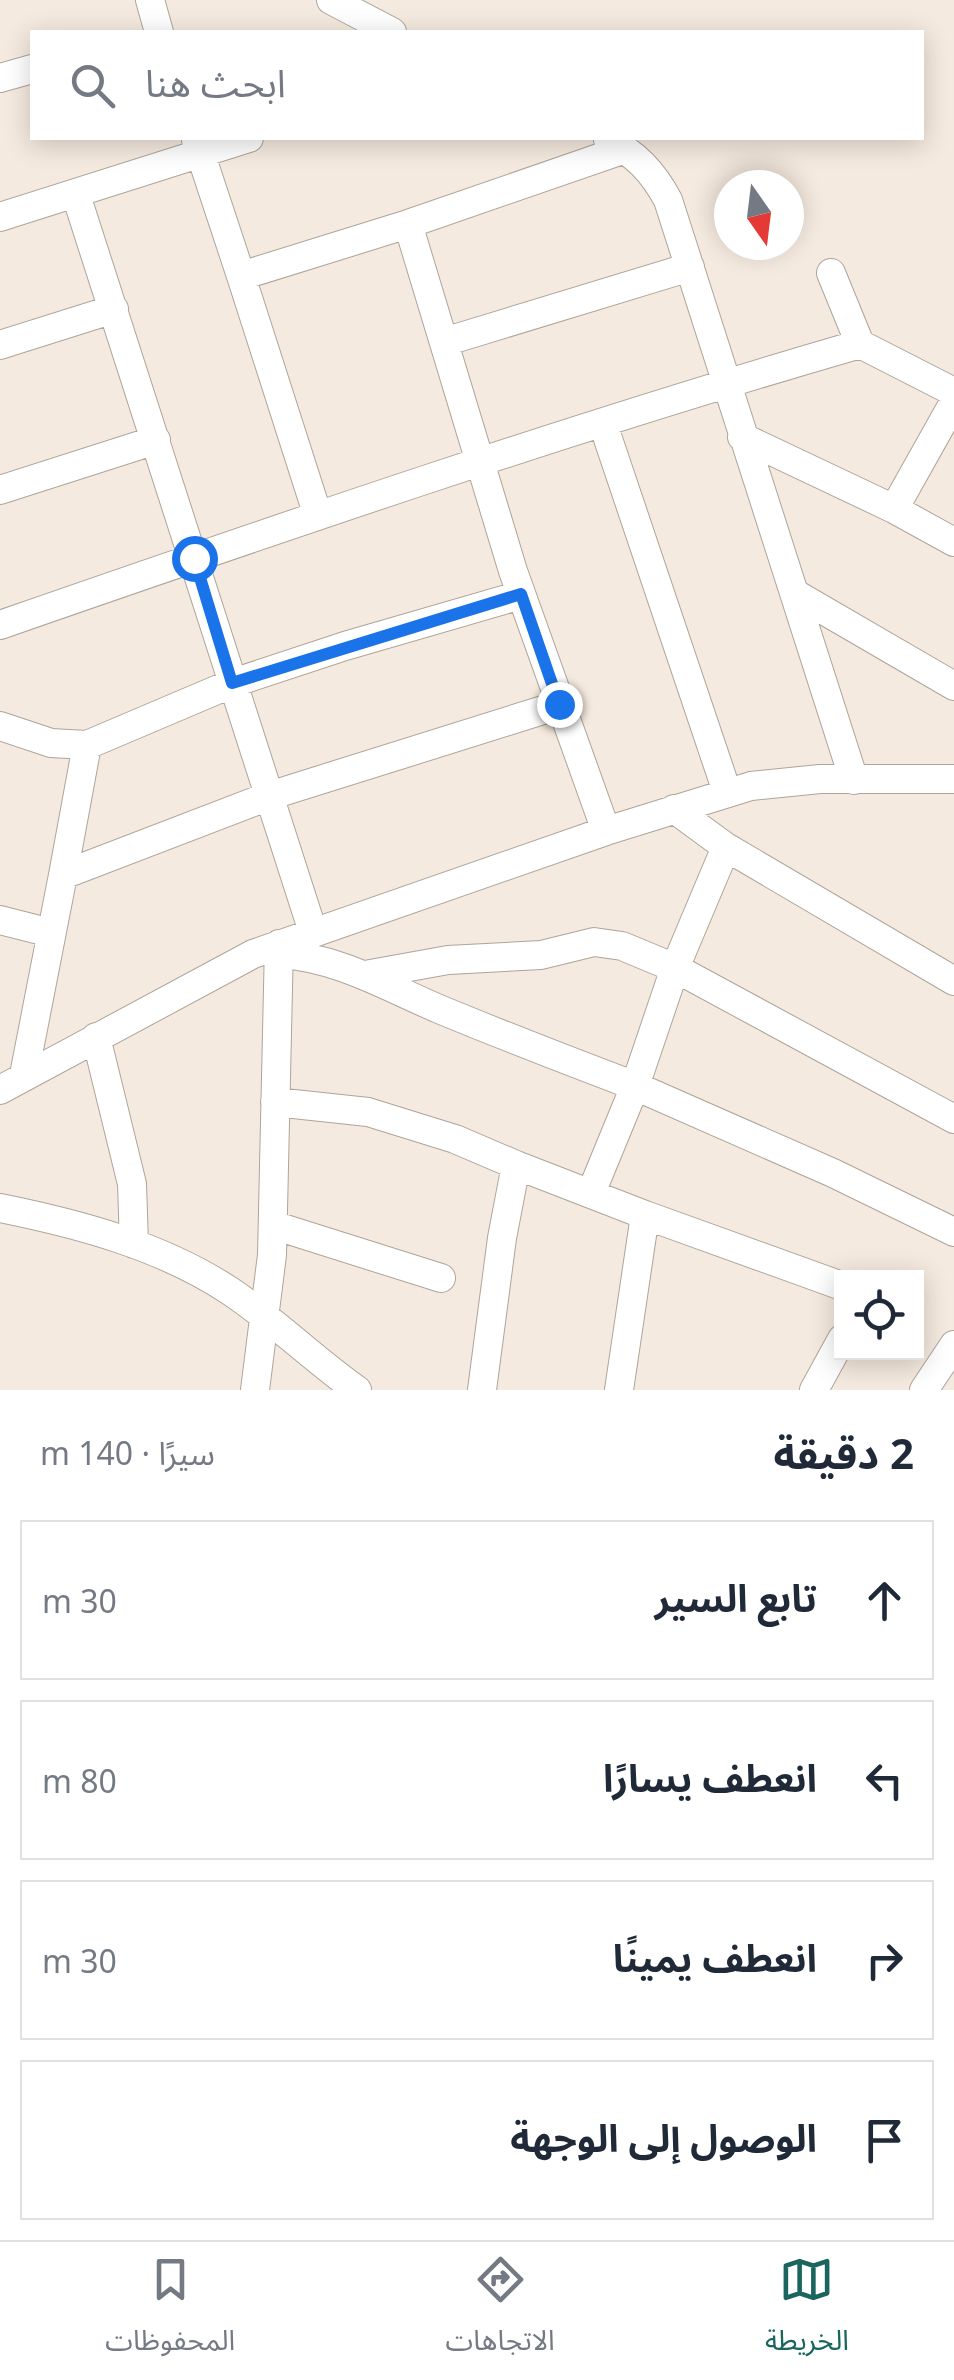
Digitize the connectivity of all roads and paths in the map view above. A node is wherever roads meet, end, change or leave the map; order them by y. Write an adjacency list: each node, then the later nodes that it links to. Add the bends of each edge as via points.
1 (150, 0): 3 (street)
2 (331, 0): 4 (street)
3 (157, 30)
4 (388, 30)
5 (30, 69): 6 (street)
6 (0, 78)
7 (236, 140): 9 (street)
8 (613, 143): 12 (street); 13 (street, via 640,160 662,188)
9 (198, 146): 10 (street); 15 (street)
10 (76, 195): 11 (street); 16 (street)
11 (0, 217)
12 (408, 224): 15 (street); 17 (street)
13 (690, 267): 17 (street); 20 (street)
14 (832, 272): 18 (street)
15 (241, 276): 29 (street)
16 (114, 308): 19 (street); 25 (street)
17 (444, 342): 26 (street)
18 (860, 344): 20 (street); 21 (street)
19 (0, 345)
20 (725, 383): 23 (street); 24 (street)
21 (954, 392)
22 (954, 402): 28 (street)
23 (602, 424): 26 (street); 42 (street)
24 (742, 437): 28 (street); 32 (street)
25 (156, 440): 27 (street); 31 (street)
26 (480, 463): 29 (street); 33 (street)
27 (0, 490)
28 (894, 509): 30 (street)
29 (318, 516): 31 (street)
30 (954, 542)
31 (194, 558): 34 (street); 35 (street)
32 (794, 593): 36 (street); 41 (street)
33 (521, 594): 35 (street); 37 (street)
34 (0, 625)
35 (232, 683): 39 (street); 43 (street)
36 (954, 686)
37 (559, 704): 43 (street); 45 (street)
38 (0, 726): 39 (street, via 52,743)
39 (87, 745): 47 (street)
40 (954, 779): 41 (street)
41 (854, 780): 42 (street, via 778,782)
42 (728, 792): 44 (street)
43 (270, 796): 47 (street); 49 (street)
44 (674, 809): 45 (street); 46 (street)
45 (606, 831): 49 (street)
46 (726, 848): 52 (street); 54 (street)
47 (62, 875): 50 (street)
48 (0, 920): 50 (street)
49 (314, 932): 51 (street)
50 (51, 933): 56 (street)
51 (279, 949): 53 (street); 55 (street, via 226,967); 59 (street)
52 (675, 968): 53 (street, via 594,942 541,955 448,960); 57 (street); 60 (street)
53 (365, 975): 57 (street)
54 (954, 981)
55 (96, 1037): 56 (street); 67 (street, via 132,1184)
56 (24, 1075): 58 (street)
57 (634, 1086): 62 (street); 66 (street)
58 (0, 1090)
59 (275, 1102): 61 (street, via 368,1112); 65 (street)
60 (954, 1118)
61 (516, 1166): 62 (street); 75 (street)
62 (591, 1193): 64 (street)
63 (0, 1208): 67 (street)
64 (645, 1215): 69 (street); 76 (street)
65 (273, 1225): 68 (street); 70 (street)
66 (954, 1232)
67 (134, 1244): 70 (street, via 199,1273)
68 (441, 1278)
69 (834, 1283)
70 (266, 1318): 73 (street); 74 (street)
71 (954, 1345): 78 (street)
72 (834, 1354): 77 (street)
73 (255, 1390)
74 (357, 1390)
75 (482, 1390)
76 (619, 1390)
77 (814, 1390)
78 (924, 1390)

